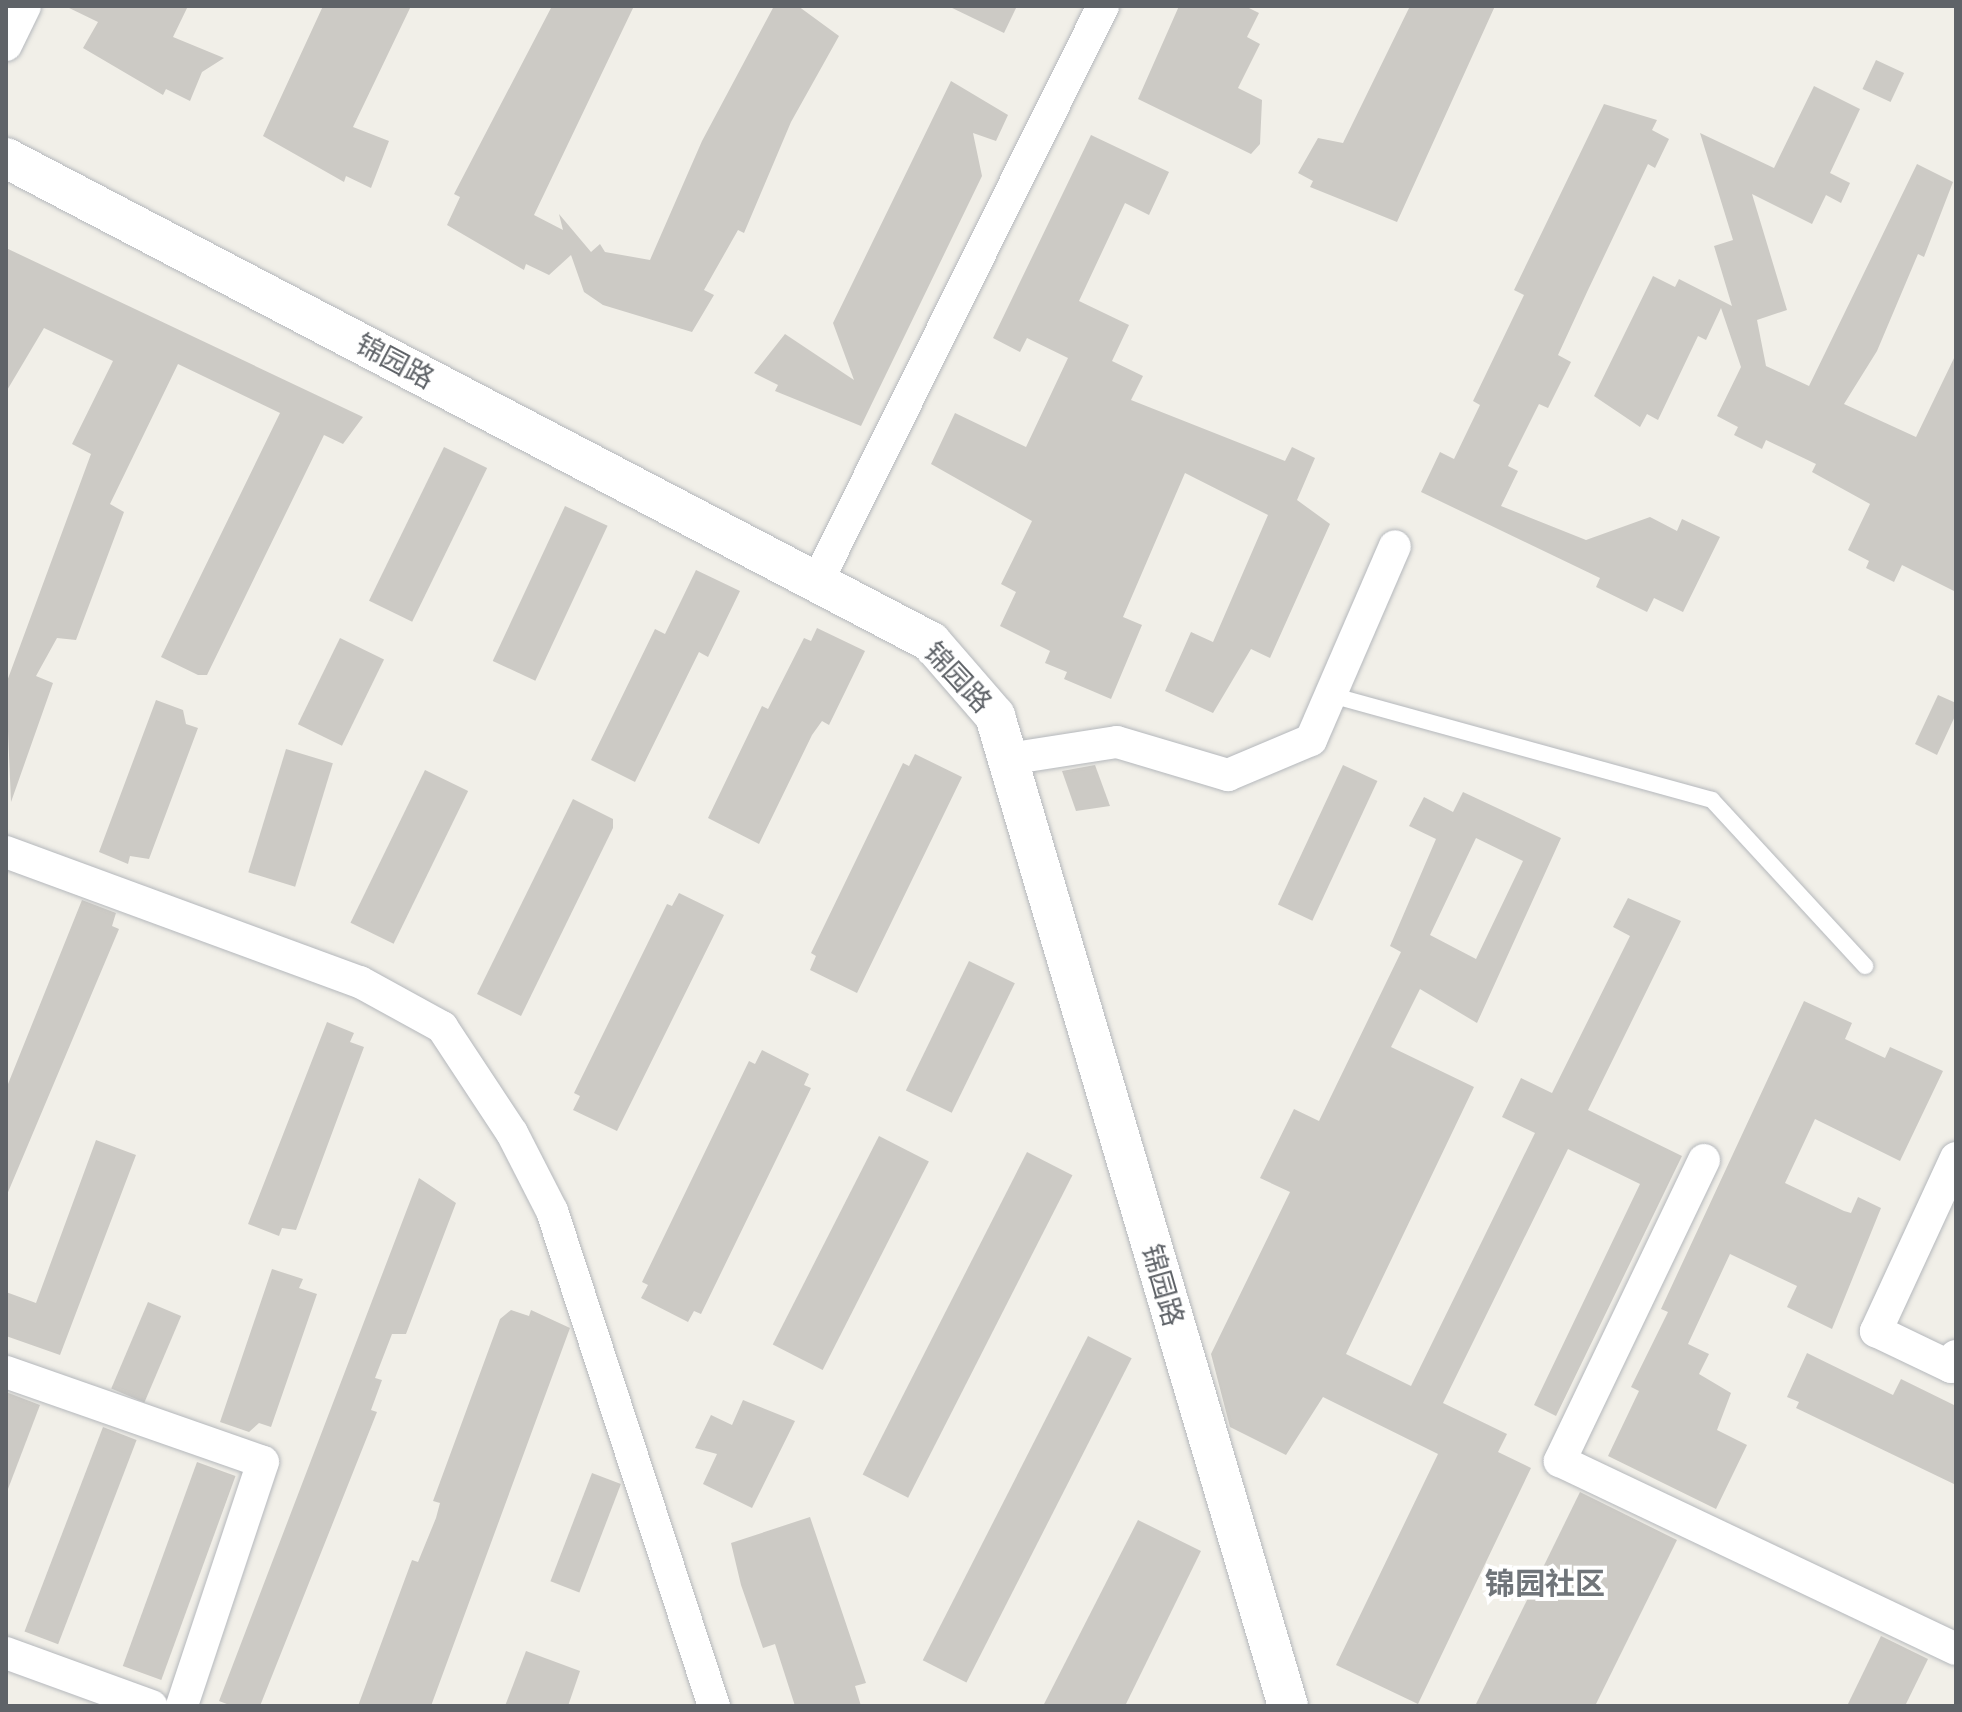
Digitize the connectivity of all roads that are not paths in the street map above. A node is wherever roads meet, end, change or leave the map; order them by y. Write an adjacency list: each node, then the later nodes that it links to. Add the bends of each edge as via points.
1 (25, 6): 3 (street)
2 (1103, 6): 6 (street)
3 (6, 45)
4 (6, 158): 6 (street, 锦园路)
5 (1395, 546): 7 (street)
6 (817, 582): 8 (street, 锦园路, via 931,642 995,716)
7 (1331, 695): 8 (street, via 1311,740 1228,775 1117,742); 10 (lane, via 1712,800)
8 (1008, 759): 20 (street, 锦园路)
9 (6, 852): 19 (street, via 360,982 442,1027 512,1133 552,1211)
10 (1865, 966)
11 (1956, 1158): 13 (street, via 1876,1331 1951,1367)
12 (1704, 1160): 15 (street, via 1560,1461)
13 (1956, 1356)
14 (6, 1372): 18 (street, via 263,1462)
15 (1956, 1649)
16 (6, 1653): 17 (street)
17 (152, 1706)
18 (182, 1706)
19 (714, 1706)
20 (1288, 1706)

